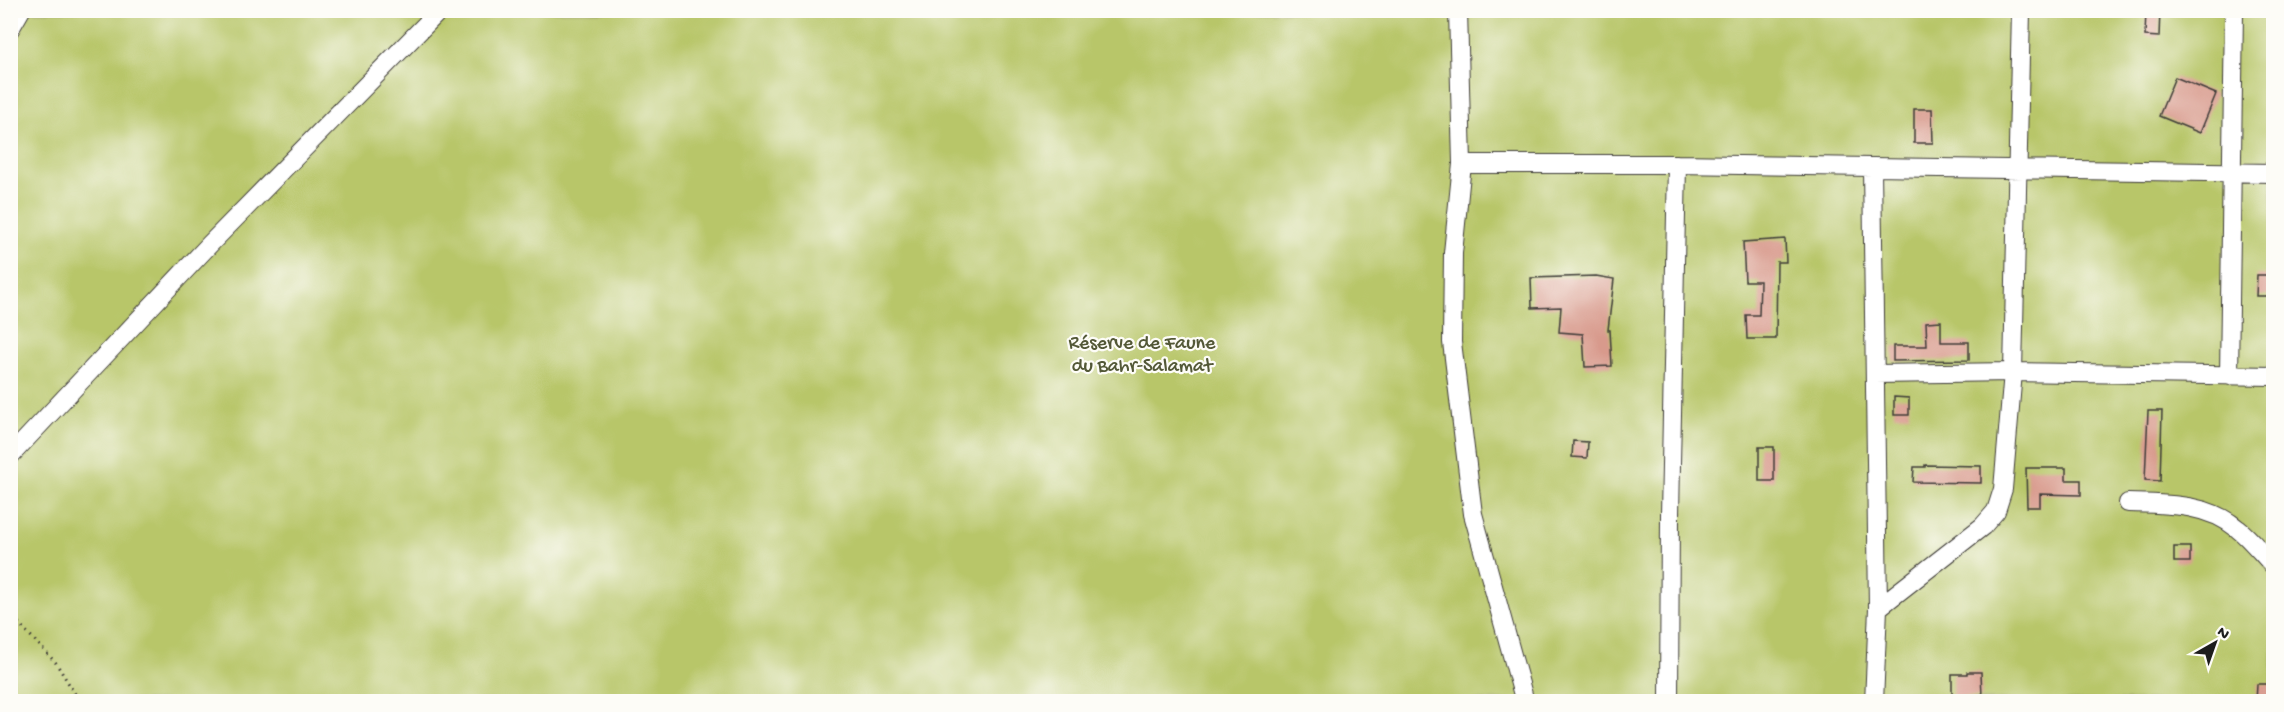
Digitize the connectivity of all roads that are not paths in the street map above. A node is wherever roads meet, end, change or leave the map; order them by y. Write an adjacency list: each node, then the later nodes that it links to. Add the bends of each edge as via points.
1 (21, 10): 6 (street)
2 (440, 10): 17 (street, via 210,244)
3 (1458, 10): 7 (street)
4 (2022, 10): 10 (street)
5 (2234, 10): 11 (street)
6 (10, 29)
7 (1462, 164): 8 (street); 21 (street, via 1453,253 1454,354 1473,514)
8 (1677, 164): 9 (street); 22 (street)
9 (1872, 167): 10 (street); 14 (street)
10 (2017, 170): 11 (street); 13 (street)
11 (2233, 172): 12 (street); 15 (street)
12 (2274, 172)
13 (2013, 372): 14 (street); 15 (street); 20 (street, via 2003,489 1996,511 1983,526)
14 (1875, 374): 20 (street)
15 (2229, 376): 16 (street)
16 (2274, 376)
17 (10, 456)
18 (2128, 503): 19 (street, via 2166,504 2210,512 2238,529)
19 (2274, 566)
20 (1878, 608): 23 (street)
21 (1525, 702)
22 (1670, 702)
23 (1874, 702)

